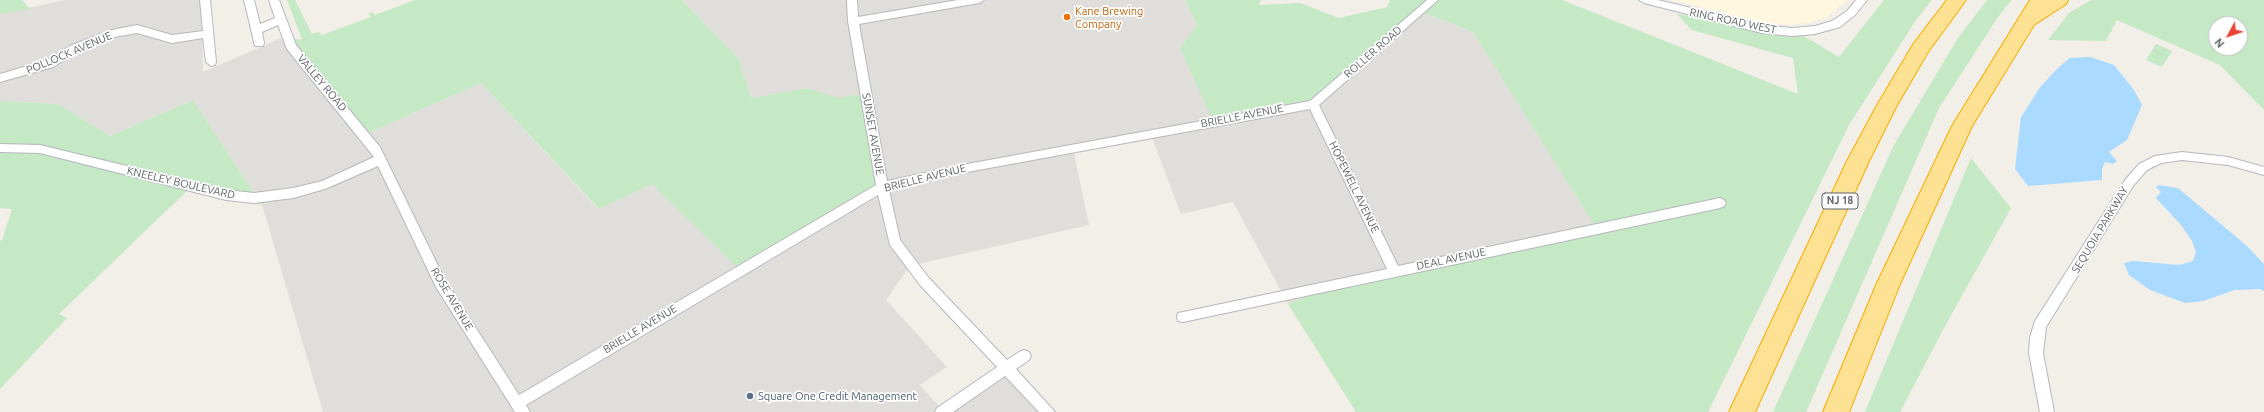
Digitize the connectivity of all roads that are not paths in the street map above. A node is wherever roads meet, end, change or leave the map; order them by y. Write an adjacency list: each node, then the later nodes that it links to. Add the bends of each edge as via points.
1 (205, 0): 16 (street)
2 (248, 0): 15 (street)
3 (274, 0): 12 (street, VALLEY ROAD)
4 (852, 0): 13 (street, SUNSET AVENUE)
5 (979, 0): 13 (street)
6 (1433, 0): 20 (street, ROLLER ROAD)
7 (1644, 0): 8 (street, RING ROAD WEST, via 1762,29 1792,32 1816,30 1836,24 1851,13)
8 (1862, 0)
9 (2040, 0): 14 (highway)
10 (2059, 0): 14 (highway)
11 (1954, 1): 33 (highway, NJ 18, via 1921,48 1858,161)
12 (281, 20): 15 (street); 22 (street, VALLEY ROAD, via 291,46 368,137)
13 (853, 21): 24 (street, SUNSET AVENUE)
14 (2024, 24): 34 (highway, via 1958,133 1889,283)
15 (256, 30): 17 (street)
16 (209, 34): 18 (street); 19 (street, POLLOCK AVENUE, via 167,39 137,29 112,34 76,48 48,64)
17 (259, 43)
18 (211, 62)
19 (0, 78)
20 (1313, 104): 24 (street, BRIELLE AVENUE, via 962,168); 26 (street, HOPEWELL AVENUE)
21 (0, 148): 22 (street, KNEELEY BOULEVARD, via 40,149 226,195 254,198 319,187)
22 (381, 160): 30 (street, ROSE AVENUE, via 440,283)
23 (2264, 171): 35 (street, SEQUOIA PARKWAY, via 2228,161 2182,156 2159,159 2138,173 2129,183 2040,325 2036,353)
24 (882, 188): 29 (street, SUNSET AVENUE, via 890,233 899,251 924,282); 30 (street, BRIELLE AVENUE)
25 (1720, 203): 26 (street, DEAL AVENUE)
26 (1394, 271): 27 (street, DEAL AVENUE)
27 (1183, 317)
28 (1024, 356): 29 (street)
29 (1006, 368): 31 (street); 32 (street, SUNSET AVENUE)
30 (520, 407)
31 (942, 412)
32 (1048, 412)
33 (1742, 412)
34 (1836, 412)
35 (2047, 412)

